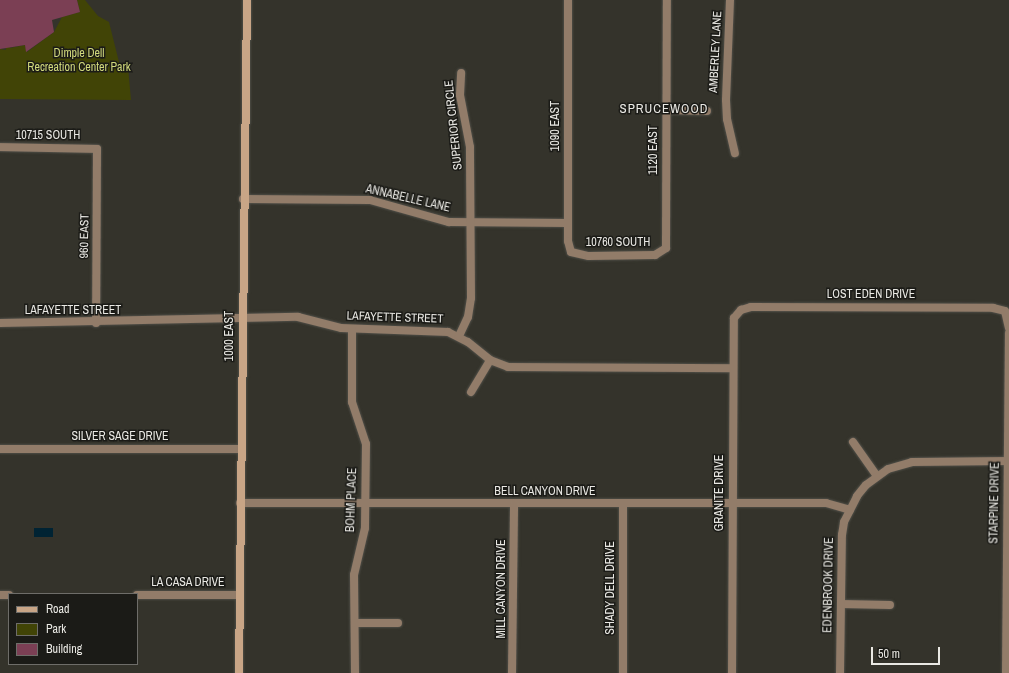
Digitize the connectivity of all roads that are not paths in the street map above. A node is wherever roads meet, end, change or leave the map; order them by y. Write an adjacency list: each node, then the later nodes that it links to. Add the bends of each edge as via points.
1 (247, 0): 11 (street, 1000 EAST)
2 (568, 0): 13 (street, 1090 EAST)
3 (667, 0): 6 (street, 1120 EAST)
4 (730, 0): 10 (street, AMBERLEY LANE, via 726,107)
5 (460, 73): 12 (street, SUPERIOR CIRCLE, via 460,95 470,147)
6 (666, 110): 7 (street); 15 (street, 1120 EAST)
7 (707, 111)
8 (0, 148): 9 (street, 10715 SOUTH)
9 (97, 149): 19 (street, 960 EAST)
10 (735, 153)
11 (243, 199): 12 (street, ANNABELLE LANE, via 370,200 430,218); 17 (street, 1000 EAST)
12 (470, 223): 13 (street, ANNABELLE LANE); 23 (street, SUPERIOR CIRCLE, via 470,308)
13 (567, 224): 14 (street, 1090 EAST)
14 (571, 252): 15 (street, 10760 SOUTH, via 582,256 650,256)
15 (664, 252)
16 (737, 314): 20 (street, LOST EDEN DRIVE, via 751,307 993,308 1005,311); 25 (street, GRANITE DRIVE, via 732,327)
17 (242, 316): 19 (street, LAFAYETTE STREET); 21 (street, LAFAYETTE STREET, via 310,318); 29 (street, 1000 EAST)
18 (0, 323): 19 (street, LAFAYETTE STREET)
19 (96, 323)
20 (1009, 328)
21 (352, 329): 23 (street, LAFAYETTE STREET, via 438,330); 33 (street, BOHM PLACE, via 352,402 366,444)
22 (1009, 333): 30 (street, STARPINE DRIVE)
23 (459, 336): 24 (street, LAFAYETTE STREET)
24 (490, 360): 25 (street, LAFAYETTE STREET, via 518,368); 26 (street)
25 (732, 368): 35 (street, GRANITE DRIVE)
26 (471, 392)
27 (853, 442): 31 (street)
28 (0, 448): 29 (street, SILVER SAGE DRIVE)
29 (241, 449): 32 (street, 1000 EAST)
30 (1008, 461): 31 (street, EDENBROOK DRIVE, via 912,462); 50 (street, STARPINE DRIVE)
31 (877, 476): 37 (street, EDENBROOK DRIVE, via 866,484)
32 (240, 503): 33 (street, BELL CANYON DRIVE); 39 (street, 1000 EAST)
33 (366, 503): 36 (street, BELL CANYON DRIVE); 42 (street, BOHM PLACE, via 365,528 354,575)
34 (624, 503): 35 (street, BELL CANYON DRIVE); 36 (street, BELL CANYON DRIVE); 47 (street, SHADY DELL DRIVE)
35 (732, 503): 37 (street, BELL CANYON DRIVE, via 826,503); 48 (street, GRANITE DRIVE)
36 (514, 504): 46 (street, MILL CANYON DRIVE)
37 (850, 510): 40 (street, EDENBROOK DRIVE, via 842,535)
38 (138, 595): 39 (street, LA CASA DRIVE)
39 (240, 595): 44 (street, 1000 EAST)
40 (840, 604): 41 (street); 49 (street, EDENBROOK DRIVE)
41 (890, 604)
42 (355, 623): 43 (street); 45 (street, BOHM PLACE)
43 (398, 623)
44 (239, 673)
45 (355, 673)
46 (512, 673)
47 (623, 673)
48 (732, 673)
49 (840, 673)
50 (1006, 673)

